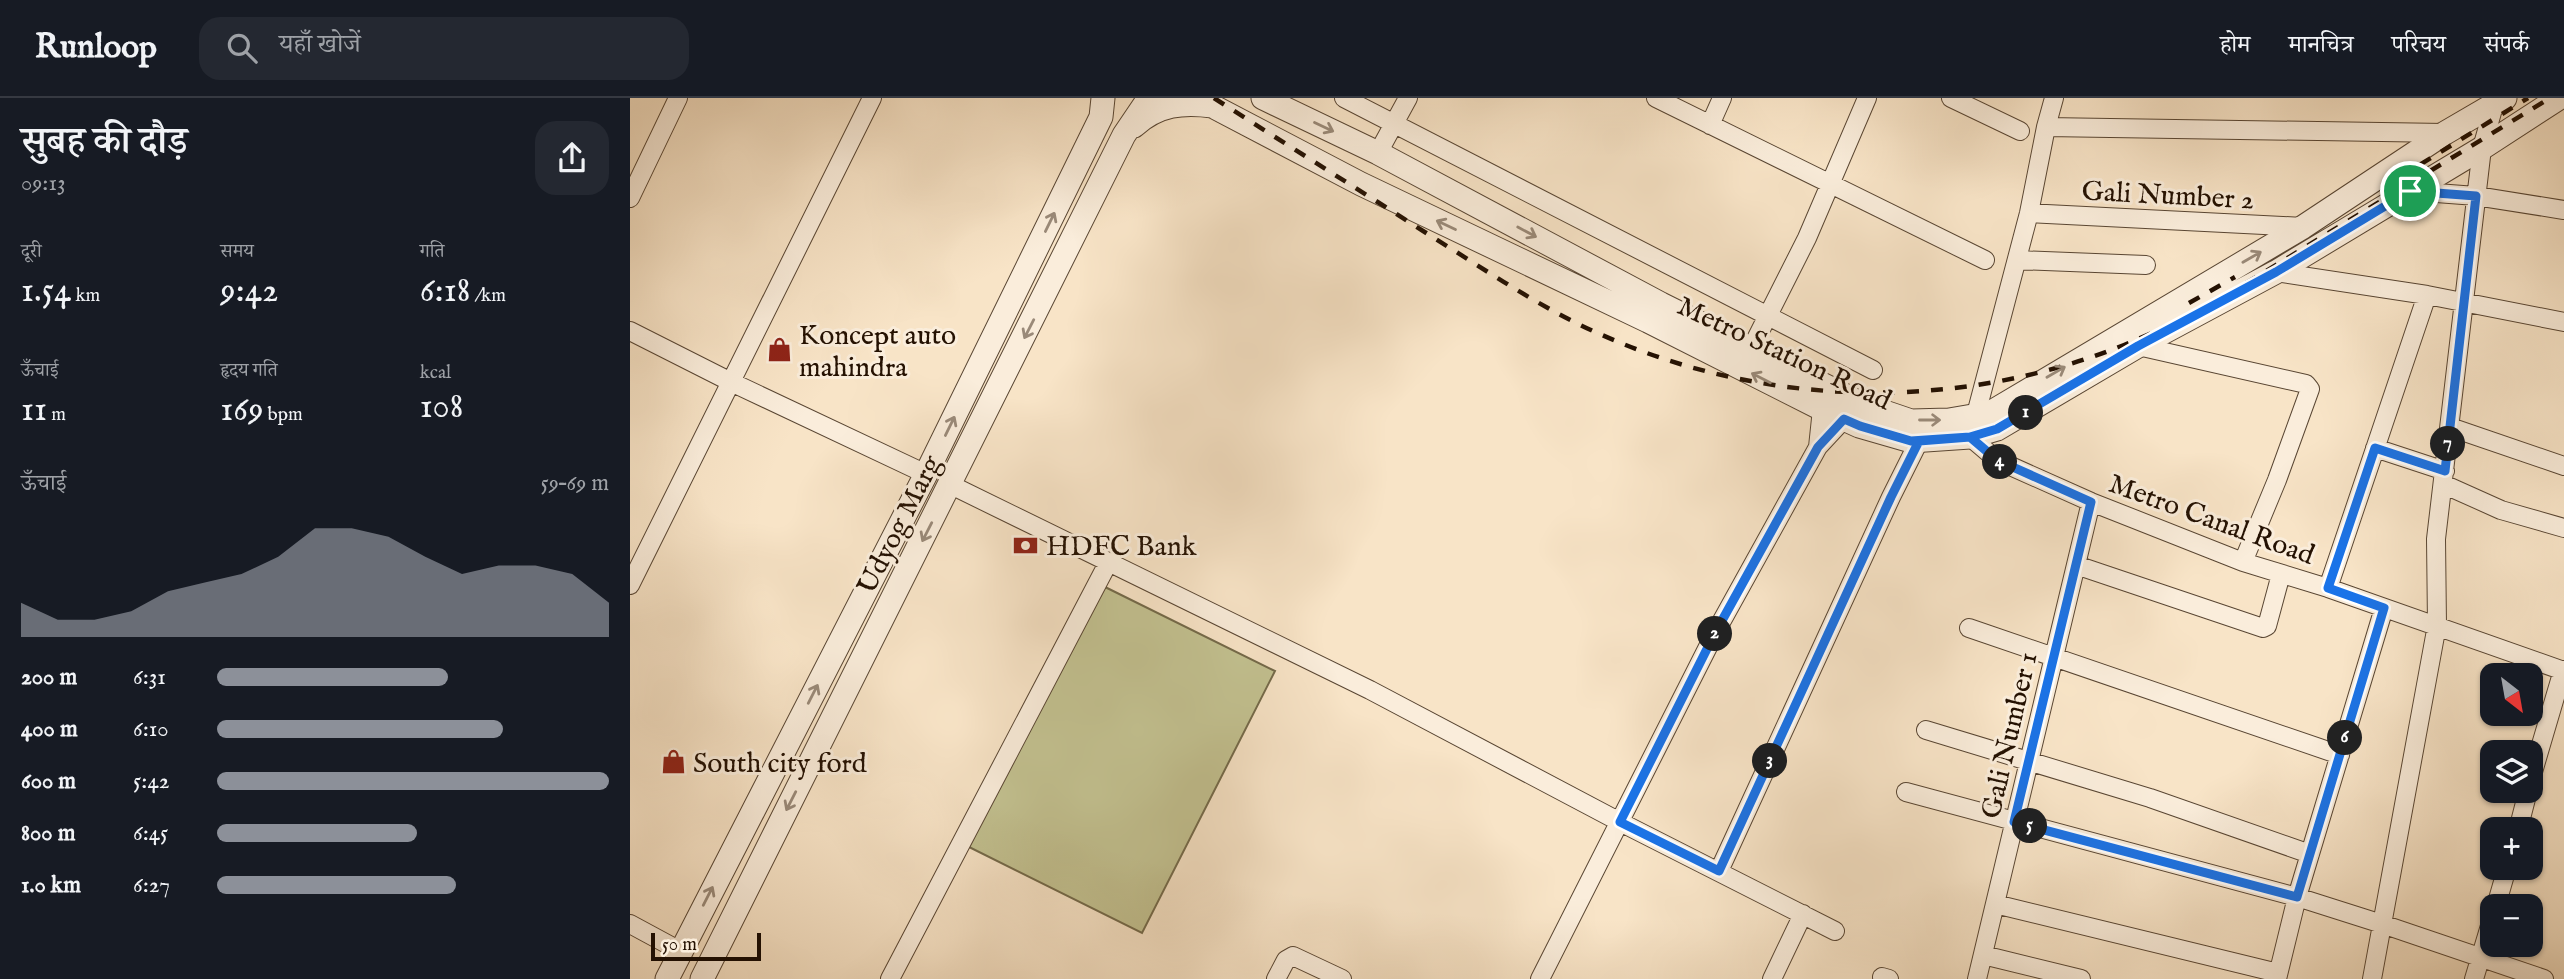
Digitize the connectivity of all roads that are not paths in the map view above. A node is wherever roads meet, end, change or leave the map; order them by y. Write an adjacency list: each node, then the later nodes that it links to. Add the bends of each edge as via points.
1 (678, 98): 28 (street)
2 (872, 98): 44 (street)
3 (1149, 98): 21 (street, Udyog Marg)
4 (1263, 98): 23 (street, Metro Station Road, one-way to 23)
5 (1344, 98): 16 (street)
6 (1408, 98): 16 (street)
7 (1656, 98): 17 (street)
8 (1722, 98): 17 (street)
9 (1867, 98): 25 (street)
10 (1951, 98): 19 (street)
11 (2054, 98): 18 (street)
12 (2559, 98): 22 (street, Metro Station Road)
13 (2499, 100): 20 (street, Metro Station Road); 22 (street)
14 (1205, 102): 21 (street, via 1163,108); 24 (street, Metro Station Road)
15 (1102, 107): 53 (street, Udyog Marg, one-way to 15)
16 (1394, 124): 23 (street); 38 (street)
17 (1710, 125): 25 (street)
18 (2046, 127): 20 (street); 30 (street)
19 (2020, 131)
20 (2445, 133): 31 (street, Metro Station Road)
21 (1124, 135): 55 (street, Udyog Marg, one-way to 55)
22 (2482, 148): 26 (street, Metro Station Road); 27 (street)
23 (1378, 153): 24 (street); 42 (street, Metro Station Road, one-way to 42)
24 (1362, 184): 45 (street, Metro Station Road, one-way to 24)
25 (1830, 185): 32 (street); 38 (street)
26 (2410, 191): 27 (street); 35 (street, Metro Station Road)
27 (2476, 196): 29 (street); 37 (street)
28 (630, 198)
29 (2564, 210)
30 (2029, 213): 31 (street, Gali Number 2); 33 (street)
31 (2303, 228): 47 (street, Metro Station Road, one-way to 31)
32 (1985, 260)
33 (2017, 260): 34 (street); 47 (street)
34 (2146, 265)
35 (2276, 272): 36 (street); 41 (street, Metro Station Road)
36 (2427, 295): 37 (street); 51 (street)
37 (2464, 302): 39 (street); 48 (street)
38 (1768, 316): 42 (street); 43 (street)
39 (2564, 322)
40 (630, 331): 44 (street)
41 (2138, 346): 47 (street, Metro Station Road, via 1997,429); 58 (street, via 2306,384 2310,389)
42 (1751, 349): 47 (street, Metro Station Road, one-way to 47, via 1864,405 1912,421 1948,420)
43 (1873, 370)
44 (731, 382): 53 (street); 62 (street)
45 (1822, 409): 46 (street, Metro Station Road); 50 (street)
46 (1844, 419): 49 (street, Metro Station Road); 50 (street)
47 (1973, 427): 49 (street, Metro Station Road); 56 (street, Metro Canal Road, via 1997,460)
48 (2450, 427): 52 (street); 54 (street)
49 (1919, 441): 77 (street)
50 (1818, 447): 74 (street, via 1714,635)
51 (2375, 448): 54 (street); 63 (street)
52 (2564, 466)
53 (926, 474): 84 (street, Udyog Marg, one-way to 53)
54 (2444, 478): 57 (street, via 2501,510); 65 (street, via 2436,539)
55 (951, 485): 59 (street); 89 (street, Udyog Marg, one-way to 89)
56 (2091, 502): 58 (street, Metro Canal Road); 60 (street, Gali Number 1)
57 (2564, 528)
58 (2243, 562): 61 (street, Metro Canal Road)
59 (1108, 563): 74 (street, via 1370,690); 91 (street)
60 (2076, 565): 61 (street, via 2263,628); 67 (street, Gali Number 1)
61 (2281, 574): 63 (street, Metro Canal Road)
62 (630, 585)
63 (2328, 588): 64 (street, Metro Canal Road)
64 (2384, 608): 65 (street, Metro Canal Road); 71 (street)
65 (2437, 625): 68 (street, Metro Canal Road); 81 (street)
66 (1969, 628): 67 (street)
67 (2054, 656): 71 (street); 72 (street, Gali Number 1)
68 (2563, 671): 70 (street)
69 (1926, 730): 72 (street)
70 (2542, 740)
71 (2340, 755): 76 (street)
72 (2029, 760): 75 (street, Gali Number 1); 76 (street)
73 (1906, 792): 75 (street)
74 (1620, 822): 77 (street); 94 (street)
75 (2014, 822): 78 (street); 79 (street, Gali Number 1)
76 (2310, 854): 78 (street)
77 (1719, 871): 80 (street)
78 (2297, 897): 81 (street); 88 (street)
79 (1995, 904): 85 (street, Gali Number 1); 88 (street)
80 (1803, 914): 83 (street); 95 (street)
81 (2382, 923): 87 (street); 98 (street)
82 (630, 925): 84 (street)
83 (1835, 932)
84 (680, 951): 90 (street, Udyog Marg)
85 (1983, 955): 96 (street, Gali Number 1); 97 (street)
86 (2480, 955): 87 (street)
87 (2479, 958): 99 (street); 100 (street)
88 (2278, 976)
89 (708, 977)
90 (667, 979)
91 (890, 979)
92 (1276, 979): 93 (street, via 1293,956)
93 (1342, 979)
94 (1540, 979)
95 (1772, 979)
96 (1977, 979)
97 (2081, 979)
98 (2372, 979)
99 (2474, 979)
100 (2544, 979)

